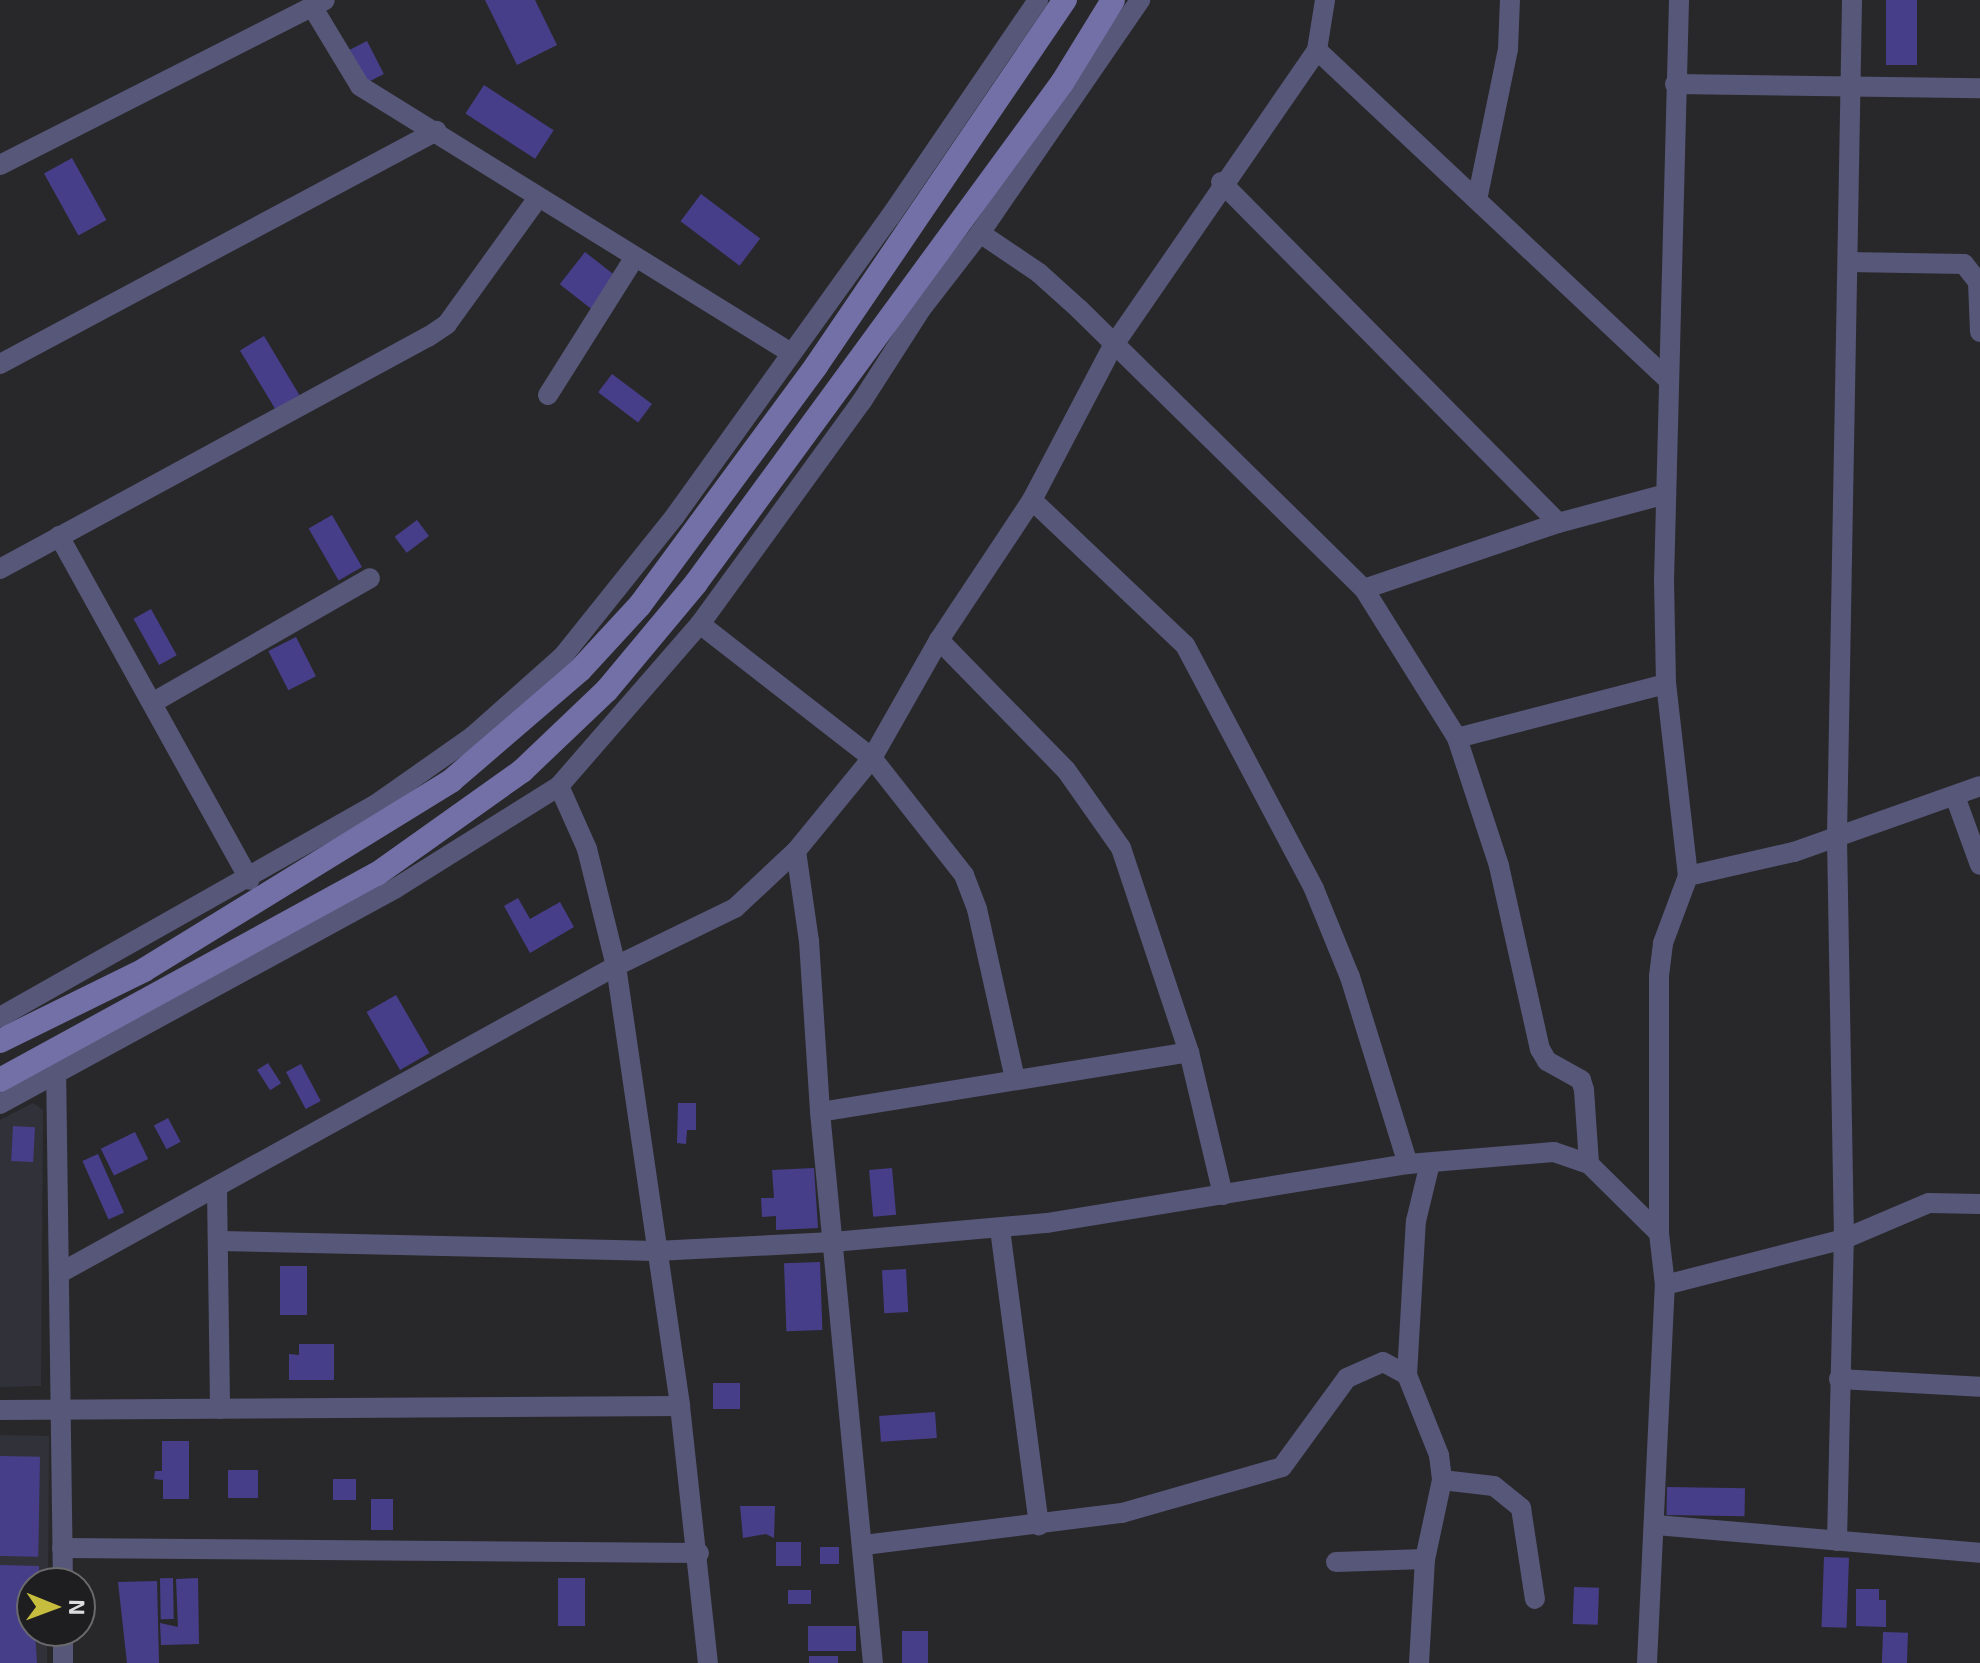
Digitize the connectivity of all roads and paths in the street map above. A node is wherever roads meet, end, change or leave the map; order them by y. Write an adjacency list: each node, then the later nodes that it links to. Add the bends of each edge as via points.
1 (1038, 0): 24 (street)
2 (1065, 0): 51 (street, via 816,366 640,605 580,670 451,781 144,970)
3 (1113, 0): 53 (street, via 1062,83 715,558 607,690 522,771 377,874)
4 (1140, 0): 19 (street)
5 (1325, 0): 10 (street)
6 (1510, 0): 18 (street, via 1508,49)
7 (1679, 0): 11 (street)
8 (1852, 0): 12 (street)
9 (319, 4): 14 (street, via 360,86); 15 (street)
10 (1317, 50): 16 (street); 18 (street)
11 (1675, 84): 12 (street); 26 (street)
12 (1848, 87): 13 (street); 21 (street)
13 (1980, 88)
14 (437, 131): 17 (street); 25 (street)
15 (0, 165)
16 (1221, 182): 23 (street); 30 (street)
17 (537, 199): 20 (street); 31 (street, via 447,324)
18 (1477, 200): 26 (street)
19 (980, 233): 23 (street, via 1039,273); 35 (street)
20 (635, 257): 24 (street); 27 (street)
21 (1848, 262): 22 (street, via 1964,264 1978,282); 44 (street)
22 (1980, 332)
23 (1113, 346): 29 (street); 34 (street)
24 (791, 353): 48 (street, via 675,516 563,656 473,736 375,805)
25 (0, 364)
26 (1668, 380): 28 (street)
27 (548, 395)
28 (1666, 494): 30 (street); 37 (street)
29 (1032, 500): 36 (street); 59 (street, via 1185,645 1314,889 1350,977)
30 (1558, 523): 34 (street)
31 (59, 536): 32 (street); 38 (street)
32 (0, 569)
33 (370, 578): 38 (street)
34 (1364, 589): 39 (street)
35 (700, 624): 40 (street); 41 (street)
36 (939, 640): 40 (street); 52 (street, via 1093,802 1121,848)
37 (1666, 684): 39 (street); 47 (street)
38 (152, 703): 48 (street)
39 (1457, 738): 60 (street, via 1499,866 1540,1049 1547,1061 1581,1080)
40 (872, 758): 45 (street); 54 (street, via 964,875)
41 (559, 786): 49 (street, via 587,849); 53 (street, via 396,888)
42 (1980, 786): 43 (street)
43 (1956, 799): 44 (street); 46 (street)
44 (1837, 836): 47 (street, via 1794,852); 66 (street)
45 (796, 851): 49 (street, via 735,908); 57 (street, via 809,941)
46 (1980, 865)
47 (1688, 876): 65 (street, via 1663,943 1659,976)
48 (250, 880): 50 (street)
49 (616, 966): 61 (street); 69 (street)
50 (0, 1017)
51 (0, 1041)
52 (1189, 1052): 54 (street); 62 (street)
53 (56, 1064): 55 (street); 56 (street); 70 (street)
54 (1015, 1079): 57 (street)
55 (0, 1080)
56 (0, 1104)
57 (820, 1112): 68 (street)
58 (1430, 1163): 59 (street); 60 (street, via 1554,1152); 72 (street, via 1416,1221)
59 (1408, 1164): 62 (street)
60 (1589, 1164): 65 (street)
61 (217, 1190): 67 (street); 70 (street)
62 (1223, 1195): 64 (street)
63 (1980, 1204): 66 (street, via 1929,1203)
64 (1000, 1229): 68 (street); 80 (street)
65 (1659, 1233): 71 (street)
66 (1844, 1239): 71 (street); 73 (street)
67 (219, 1241): 69 (street); 76 (street)
68 (833, 1242): 69 (street); 83 (street)
69 (656, 1251): 75 (street)
70 (60, 1273): 78 (street)
71 (1665, 1285): 81 (street)
72 (1407, 1375): 79 (street, via 1439,1455); 80 (street, via 1383,1362 1347,1378 1282,1467 1122,1513)
73 (1839, 1379): 74 (street); 82 (street)
74 (1980, 1387)
75 (680, 1406): 76 (street); 85 (street)
76 (220, 1409): 78 (street)
77 (0, 1410): 78 (street)
78 (61, 1410): 84 (street)
79 (1442, 1480): 87 (street); 90 (street, via 1494,1486 1521,1508)
80 (1039, 1525): 83 (street)
81 (1656, 1525): 82 (street); 94 (street)
82 (1837, 1541): 86 (street)
83 (864, 1545): 92 (street)
84 (62, 1548): 85 (street); 89 (street)
85 (699, 1553): 91 (street)
86 (1980, 1553)
87 (1425, 1559): 88 (street); 93 (street)
88 (1336, 1562)
89 (63, 1567)
90 (1535, 1599)
91 (708, 1663)
92 (873, 1663)
93 (1419, 1663)
94 (1647, 1663)

